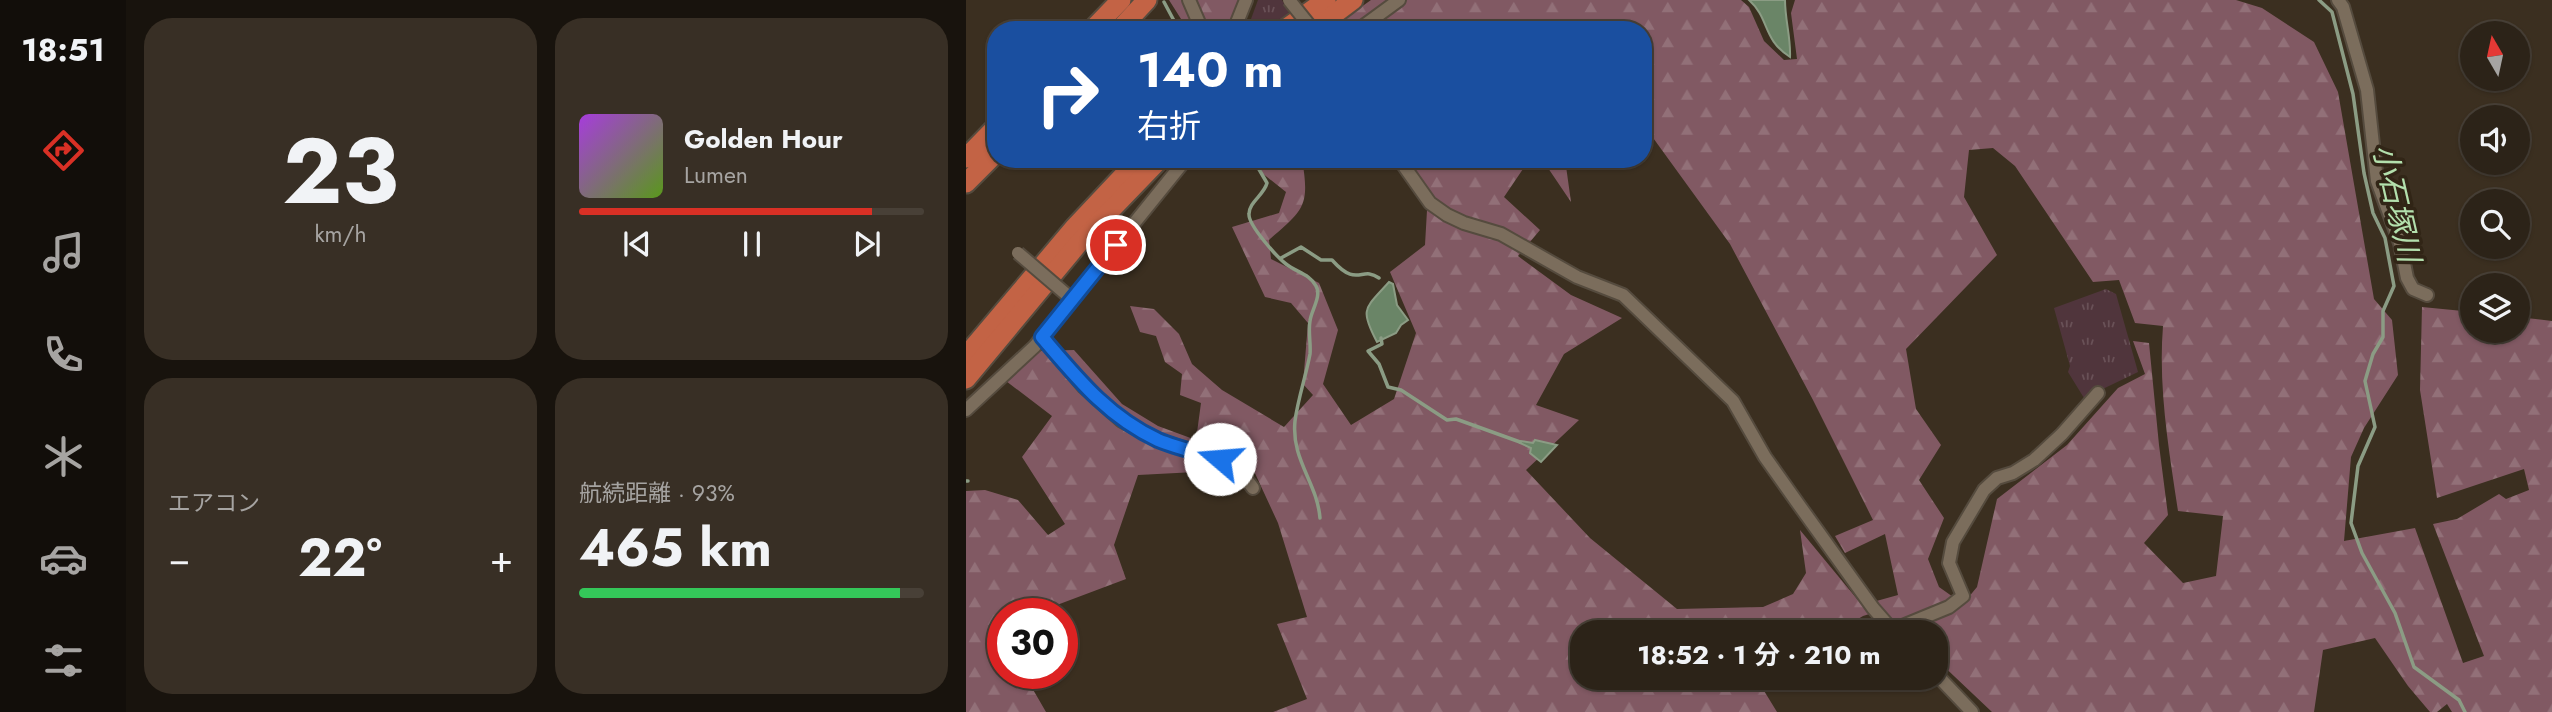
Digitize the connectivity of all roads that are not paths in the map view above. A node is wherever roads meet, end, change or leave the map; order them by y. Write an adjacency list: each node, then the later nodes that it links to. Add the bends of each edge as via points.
1 (1121, 0): 10 (highway)
2 (1147, 0): 11 (highway)
3 (1189, 0): 12 (street)
4 (1246, 0): 13 (street)
5 (1289, 0): 15 (street, bridge)
6 (1326, 0): 14 (highway)
7 (1353, 0): 16 (highway)
8 (1399, 0): 17 (street)
9 (2337, 0): 27 (street, via 2343,6 2367,90 2380,190 2400,243 2407,278 2413,289)
10 (1101, 21)
11 (1127, 21)
12 (1198, 21)
13 (1238, 21)
14 (1297, 21)
15 (1306, 21)
16 (1325, 21)
17 (1370, 21)
18 (987, 136): 19 (highway)
19 (966, 158)
20 (987, 162): 25 (highway)
21 (1130, 168): 30 (highway, via 1074,227)
22 (1151, 168): 31 (highway, via 1078,244)
23 (1178, 168): 28 (street)
24 (1405, 168): 35 (street, via 1430,203 1447,215 1501,234 1577,277 1623,295 1733,401 1765,457)
25 (966, 183)
26 (1018, 253): 28 (street, bridge)
27 (2427, 295)
28 (1070, 298): 29 (street)
29 (1042, 337): 33 (street); 34 (street, via 1084,387 1122,421 1160,441 1220,459 1240,471)
30 (966, 356)
31 (966, 379)
32 (2098, 393): 36 (street, via 2034,460 1997,478 1984,490 1953,542 1949,563 1963,596)
33 (966, 411)
34 (1253, 488)
35 (1884, 620)
36 (1919, 620)
37 (1948, 687): 38 (street)
38 (1972, 712)

